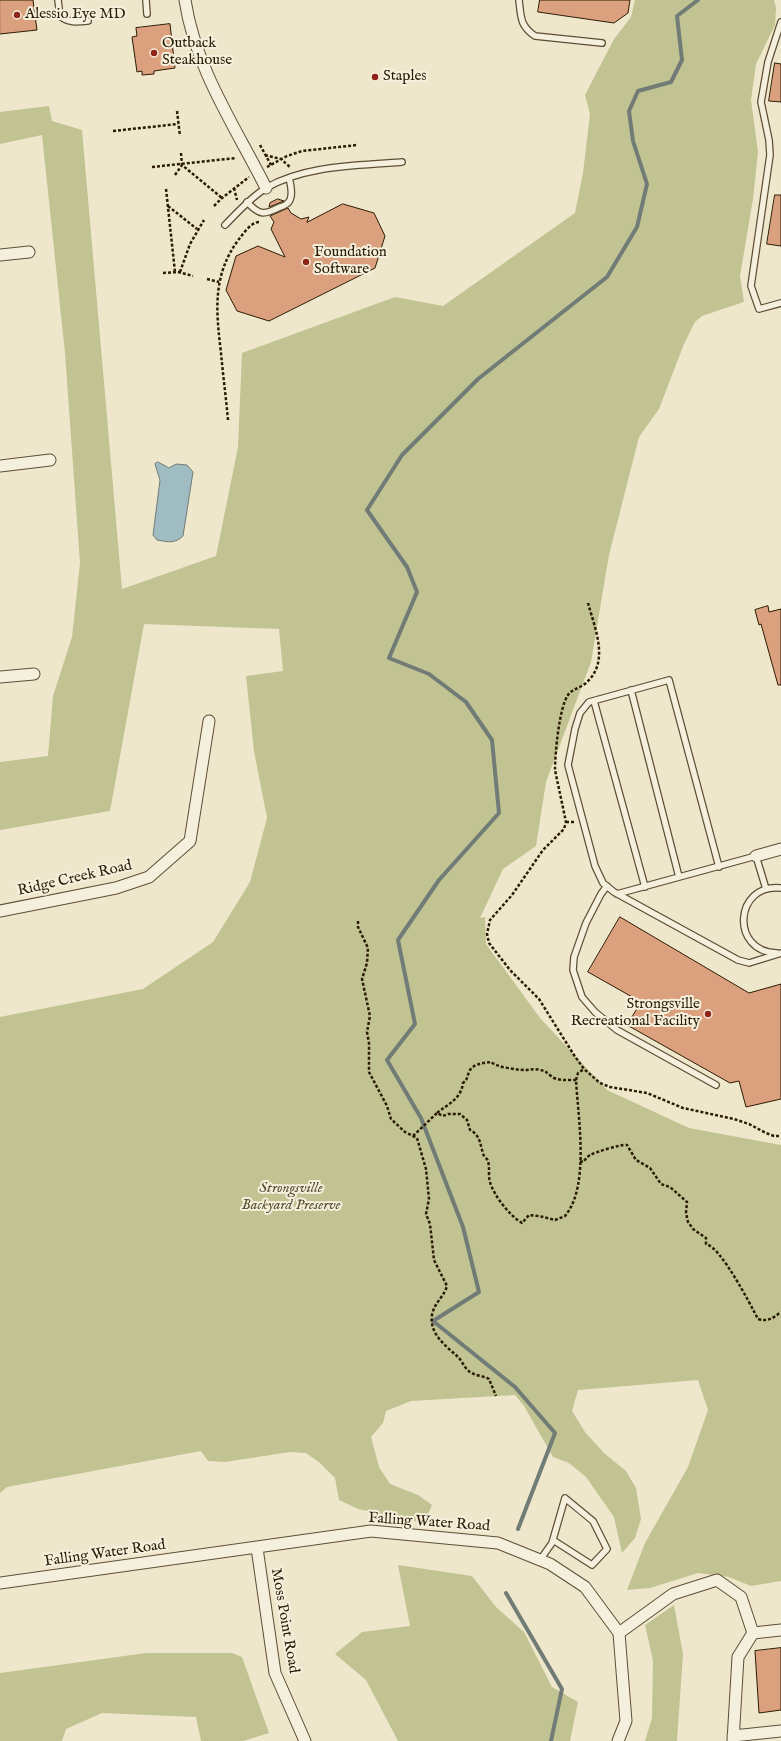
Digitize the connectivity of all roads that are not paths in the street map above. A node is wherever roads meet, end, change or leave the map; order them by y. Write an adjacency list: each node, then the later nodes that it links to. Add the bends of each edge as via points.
1 (58, 0): 6 (lane, via 60,16 65,20)
2 (146, 0): 5 (lane)
3 (185, 0): 11 (street, via 190,29 205,69)
4 (519, 0): 8 (lane, via 521,18 526,30 535,36)
5 (147, 14)
6 (88, 21)
7 (781, 22): 16 (lane, via 768,62 761,102 770,140 770,155 751,286 759,309)
8 (602, 43)
9 (402, 162): 10 (lane, via 322,170)
10 (289, 178): 11 (lane); 12 (lane, via 292,187 290,200 286,204 267,214 260,213)
11 (266, 188): 12 (lane)
12 (247, 202): 13 (lane)
13 (225, 225)
14 (29, 252): 15 (street)
15 (0, 255)
16 (781, 304)
17 (50, 460): 18 (street)
18 (0, 466)
19 (34, 674): 20 (street)
20 (0, 677)
21 (631, 690): 22 (lane); 26 (lane, via 669,680); 27 (lane)
22 (594, 701): 28 (lane, via 589,702 580,713 568,765 595,866); 29 (lane)
23 (209, 720): 33 (street, Ridge Creek Road, via 190,841 149,876 116,888)
24 (781, 849): 25 (street)
25 (756, 856): 26 (lane); 31 (lane)
26 (719, 867): 27 (lane)
27 (679, 877): 29 (lane)
28 (607, 886): 32 (lane); 35 (lane, via 586,923 574,957 573,970 582,997 617,1030)
29 (645, 887): 32 (lane)
30 (781, 888): 31 (lane)
31 (766, 889): 34 (lane, via 748,902 743,925 754,945 767,952)
32 (618, 894): 34 (lane, via 738,960 749,963)
33 (0, 911)
34 (781, 953)
35 (716, 1085)
36 (553, 1540): 36 (lane, via 565,1498 593,1521 607,1549 592,1565); 38 (lane)
37 (257, 1548): 38 (street, Falling Water Road, via 371,1531 498,1543); 39 (street, Falling Water Road); 45 (street, Moss Point Road, via 275,1673)
38 (540, 1560): 41 (street, Falling Water Road, via 585,1587)
39 (0, 1584)
40 (781, 1630): 42 (street)
41 (619, 1633): 42 (street, via 673,1594 717,1580 741,1597); 46 (street, via 626,1721)
42 (753, 1633): 44 (street, via 738,1657)
43 (781, 1731): 44 (street)
44 (733, 1739)
45 (305, 1741)
46 (618, 1741)

